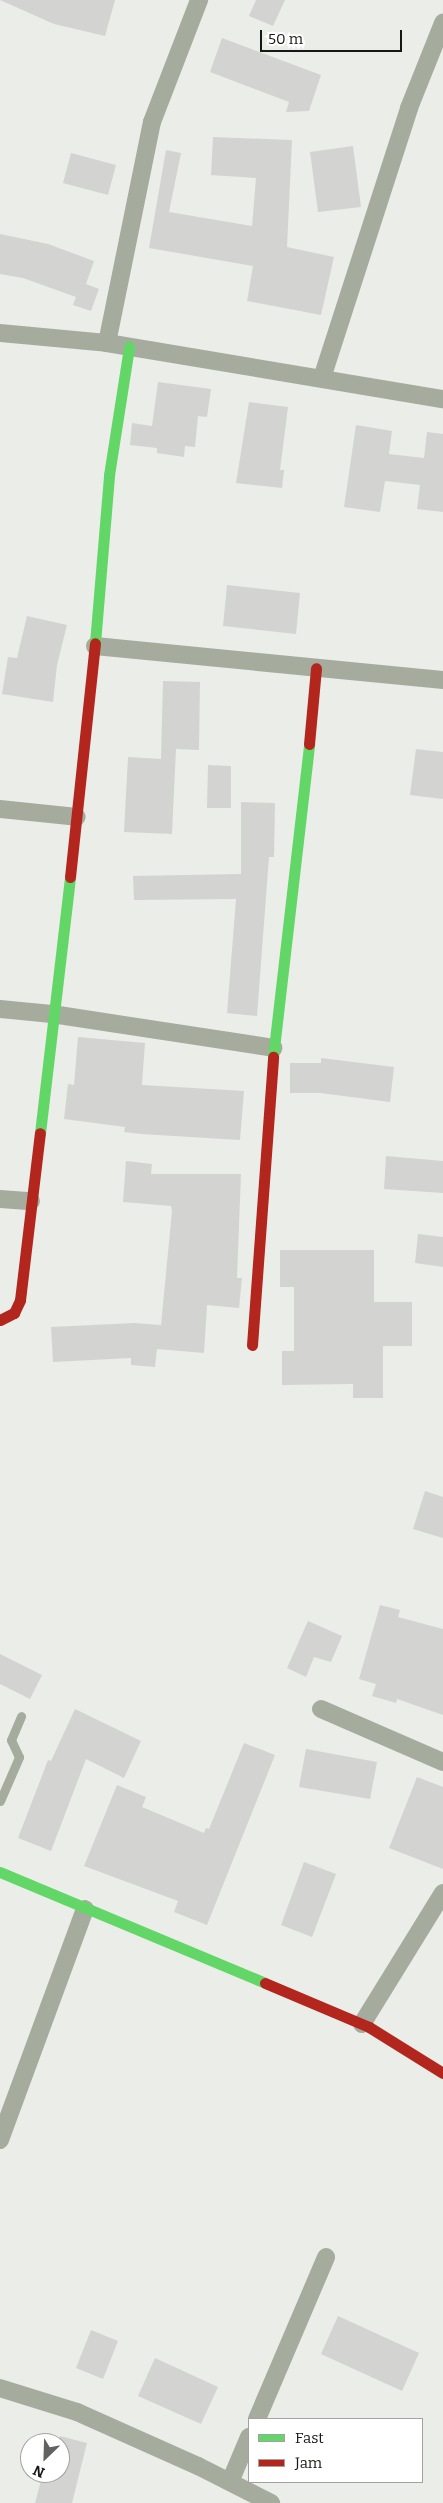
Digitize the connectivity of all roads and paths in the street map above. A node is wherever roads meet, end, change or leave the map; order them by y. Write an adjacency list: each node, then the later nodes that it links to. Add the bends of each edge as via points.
1 (198, 0): 4 (street, via 152,122)
2 (443, 23): 6 (street, via 409,108)
3 (0, 332): 4 (street)
4 (107, 343): 5 (street)
5 (129, 347): 6 (street); 8 (street, via 109,476)
6 (322, 378): 7 (street)
7 (443, 399)
8 (95, 646): 9 (street); 12 (street)
9 (316, 668): 10 (street); 15 (street, via 304,806)
10 (443, 680)
11 (0, 809): 12 (street)
12 (77, 817): 14 (street)
13 (0, 1010): 14 (street)
14 (52, 1014): 15 (street); 17 (street)
15 (273, 1048): 19 (street)
16 (0, 1199): 17 (street)
17 (31, 1201): 18 (street, via 20,1300 14,1313)
18 (0, 1320)
19 (252, 1345)
20 (321, 1708): 22 (street)
21 (21, 1716): 23 (lane, via 11,1740 18,1757)
22 (443, 1762)
23 (0, 1801)
24 (0, 1872): 26 (street)
25 (443, 1893): 27 (street)
26 (85, 1909): 27 (street); 29 (street)
27 (362, 2024): 28 (street)
28 (443, 2073)
29 (0, 2140)
30 (326, 2257): 32 (street)
31 (0, 2388): 34 (street, via 77,2412)
32 (257, 2418)
33 (248, 2439): 34 (street)
34 (230, 2482): 35 (street)
35 (271, 2503)

